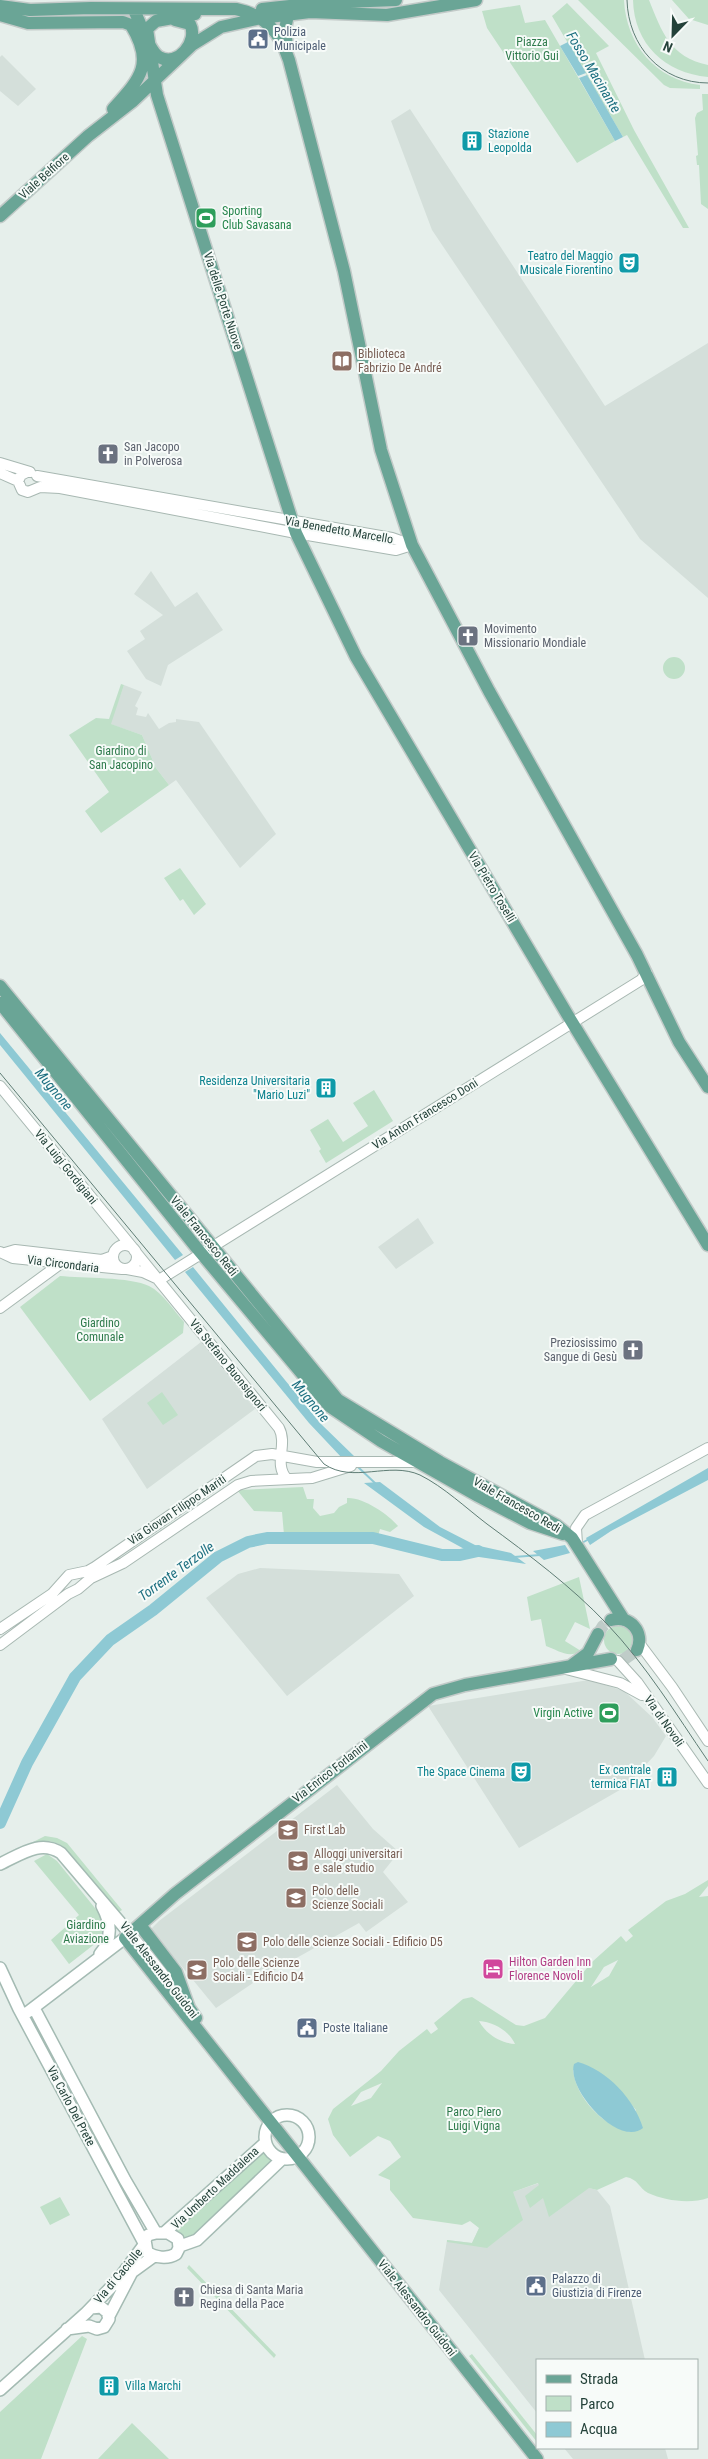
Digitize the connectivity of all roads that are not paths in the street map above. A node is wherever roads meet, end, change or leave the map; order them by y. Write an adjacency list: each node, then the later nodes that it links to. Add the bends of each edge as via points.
1 (396, 0): 4 (main road)
2 (476, 0): 4 (main road, via 380,15)
3 (0, 6): 5 (main road, via 30,10)
4 (318, 7): 6 (main road); 8 (main road, Viale Belfiore)
5 (133, 9): 6 (main road); 11 (main road)
6 (225, 9): 9 (main road, via 248,12); 10 (main road)
7 (0, 14): 15 (main road, Viale Belfiore, via 28,23 118,22 132,25 144,64 134,86)
8 (288, 15): 9 (main road, Viale Belfiore); 13 (main road, via 285,29)
9 (261, 18): 12 (main road, Viale Belfiore, via 217,29); 13 (main road, via 277,33)
10 (161, 20): 11 (main road, via 148,26); 12 (main road, via 184,21 191,25 194,32)
11 (147, 38): 12 (main road, via 151,49 161,58); 14 (main road, Via delle Porte Nuove)
12 (184, 53): 14 (main road, Viale Belfiore)
13 (288, 57): 23 (main road, via 346,279 381,450)
14 (156, 80): 15 (main road, Viale Belfiore); 22 (main road, Via delle Porte Nuove, via 158,98)
15 (88, 136): 16 (main road, Viale Belfiore)
16 (0, 216)
17 (0, 463): 19 (street, Via Benedetto Marcello)
18 (0, 473): 20 (street, Via Benedetto Marcello)
19 (32, 474): 20 (street, via 21,475); 21 (street, via 38,484); 22 (street, Via Benedetto Marcello)
20 (18, 481): 21 (street, Via Benedetto Marcello, via 24,491 31,492)
21 (36, 488): 22 (street, Via Benedetto Marcello, via 60,488)
22 (294, 527): 23 (street, Via Benedetto Marcello, via 392,538); 27 (main road, Via Pietro Toselli, via 356,657)
23 (412, 545): 24 (main road, via 489,691)
24 (647, 973): 27 (street, Via Anton Francesco Doni, via 641,980); 29 (main road, via 679,1042)
25 (0, 986): 33 (main road, Viale Francesco Redi)
26 (0, 1003): 33 (main road, Viale Francesco Redi)
27 (572, 1022): 30 (main road, Via Pietro Toselli); 33 (street, Via Anton Francesco Doni)
28 (0, 1086): 31 (street, Via Luigi Gordigiani)
29 (708, 1087)
30 (708, 1245)
31 (133, 1248): 34 (street, Via Circondaria, via 119,1246); 36 (street, via 136,1262); 37 (street, Via Stefano Buonsignori)
32 (3, 1252): 34 (street, Via Circondaria, via 14,1250 102,1260); 35 (street, Via Circondaria, via 13,1258)
33 (202, 1253): 37 (street, Via Anton Francesco Doni); 39 (main road, Viale Francesco Redi, via 329,1406); 43 (main road, Viale Francesco Redi, via 338,1400)
34 (112, 1256): 36 (street, Via Circondaria, via 114,1264)
35 (60, 1264): 36 (street, Via Circondaria); 38 (street)
36 (124, 1269): 37 (street, Via Stefano Buonsignori, via 146,1273)
37 (159, 1280): 41 (street, Via Stefano Buonsignori, via 279,1428 283,1439)
38 (0, 1308)
39 (381, 1441): 44 (street, via 386,1449); 45 (main road, Viale Francesco Redi)
40 (708, 1448): 48 (street, Viale Francesco Redi, via 585,1515 576,1528)
41 (281, 1456): 42 (street, Via Giovan Filippo Mariti); 47 (street, via 281,1468); 49 (street, Via Giovan Filippo Mariti, via 256,1456 95,1567)
42 (299, 1459): 46 (street, Via Giovan Filippo Mariti); 47 (street, via 300,1470)
43 (438, 1461): 45 (street, Via Giovan Filippo Mariti); 48 (main road, Viale Francesco Redi, via 552,1522)
44 (382, 1462): 45 (street, Via Giovan Filippo Mariti); 46 (street, Via Giovan Filippo Mariti)
45 (418, 1462): 48 (main road, Viale Francesco Redi, via 510,1513)
46 (342, 1465): 47 (street, Via Giovan Filippo Mariti, via 312,1478)
47 (290, 1479): 51 (street, Via Giovan Filippo Mariti, via 238,1485 123,1563 91,1578)
48 (574, 1539): 52 (main road, Via di Novoli)
49 (75, 1574): 50 (street, Via Giovan Filippo Mariti); 51 (street, via 82,1580)
50 (65, 1581): 51 (street, via 67,1588); 54 (street, Via Giovan Filippo Mariti, via 52,1594)
51 (77, 1589): 56 (street, Via Giovan Filippo Mariti)
52 (612, 1600): 53 (main road, Via di Novoli); 53 (main road, via 610,1620)
53 (624, 1620): 57 (main road, Via di Novoli, via 636,1628)
54 (0, 1629)
55 (598, 1634): 58 (main road, Via di Novoli, via 601,1651); 59 (main road, Via Enrico Forlanini, via 588,1653)
56 (0, 1645)
57 (638, 1646): 61 (street, Via di Novoli, via 674,1690)
58 (617, 1660): 59 (main road, Via Enrico Forlanini, via 601,1660); 60 (street, Via di Novoli)
59 (566, 1669): 60 (street, via 624,1685 638,1691); 65 (main road, Via Enrico Forlanini, via 444,1689 428,1697 175,1894)
60 (652, 1703): 62 (street, Via di Novoli)
61 (708, 1741)
62 (708, 1783)
63 (0, 1864): 64 (main road, Viale Alessandro Guidoni, via 37,1847 48,1847 61,1853)
64 (87, 1884): 65 (main road, Viale Alessandro Guidoni); 66 (main road, via 103,1909 109,1926 106,1945)
65 (132, 1932): 66 (main road); 70 (main road, Viale Alessandro Guidoni); 70 (main road, Viale Alessandro Guidoni, via 176,1972 189,2008)
66 (95, 1959): 68 (main road)
67 (0, 1968): 69 (main road, Via Carlo Del Prete)
68 (34, 2008): 69 (main road); 74 (main road, Via Carlo Del Prete, via 125,2180)
69 (23, 2016): 75 (main road, Via Carlo Del Prete)
70 (273, 2120): 71 (main road, via 265,2131); 72 (main road, Viale Alessandro Guidoni); 72 (main road, via 290,2115 303,2123 309,2135 307,2147)
71 (265, 2142): 73 (main road, via 272,2154); 74 (main road, Via Umberto Maddalena)
72 (300, 2155): 73 (main road); 83 (main road, Viale Alessandro Guidoni); 84 (main road, Viale Alessandro Guidoni)
73 (282, 2159): 76 (main road, Via Umberto Maddalena, via 195,2241)
74 (160, 2233): 75 (main road, via 148,2235); 76 (main road, Via Carlo Del Prete, via 176,2237)
75 (144, 2244): 77 (main road, Via Carlo Del Prete, via 147,2252); 78 (main road, Via di Caciolle, via 118,2280)
76 (180, 2246): 77 (main road, via 174,2256)
77 (154, 2256): 79 (main road, via 132,2272)
78 (89, 2310): 79 (main road, via 102,2307); 80 (main road, via 85,2318); 81 (main road, Via di Caciolle)
79 (108, 2316): 80 (main road, via 104,2328 97,2330)
80 (89, 2326): 81 (main road)
81 (67, 2329): 82 (main road, Via di Caciolle)
82 (0, 2390)
83 (536, 2446)
84 (537, 2459)

